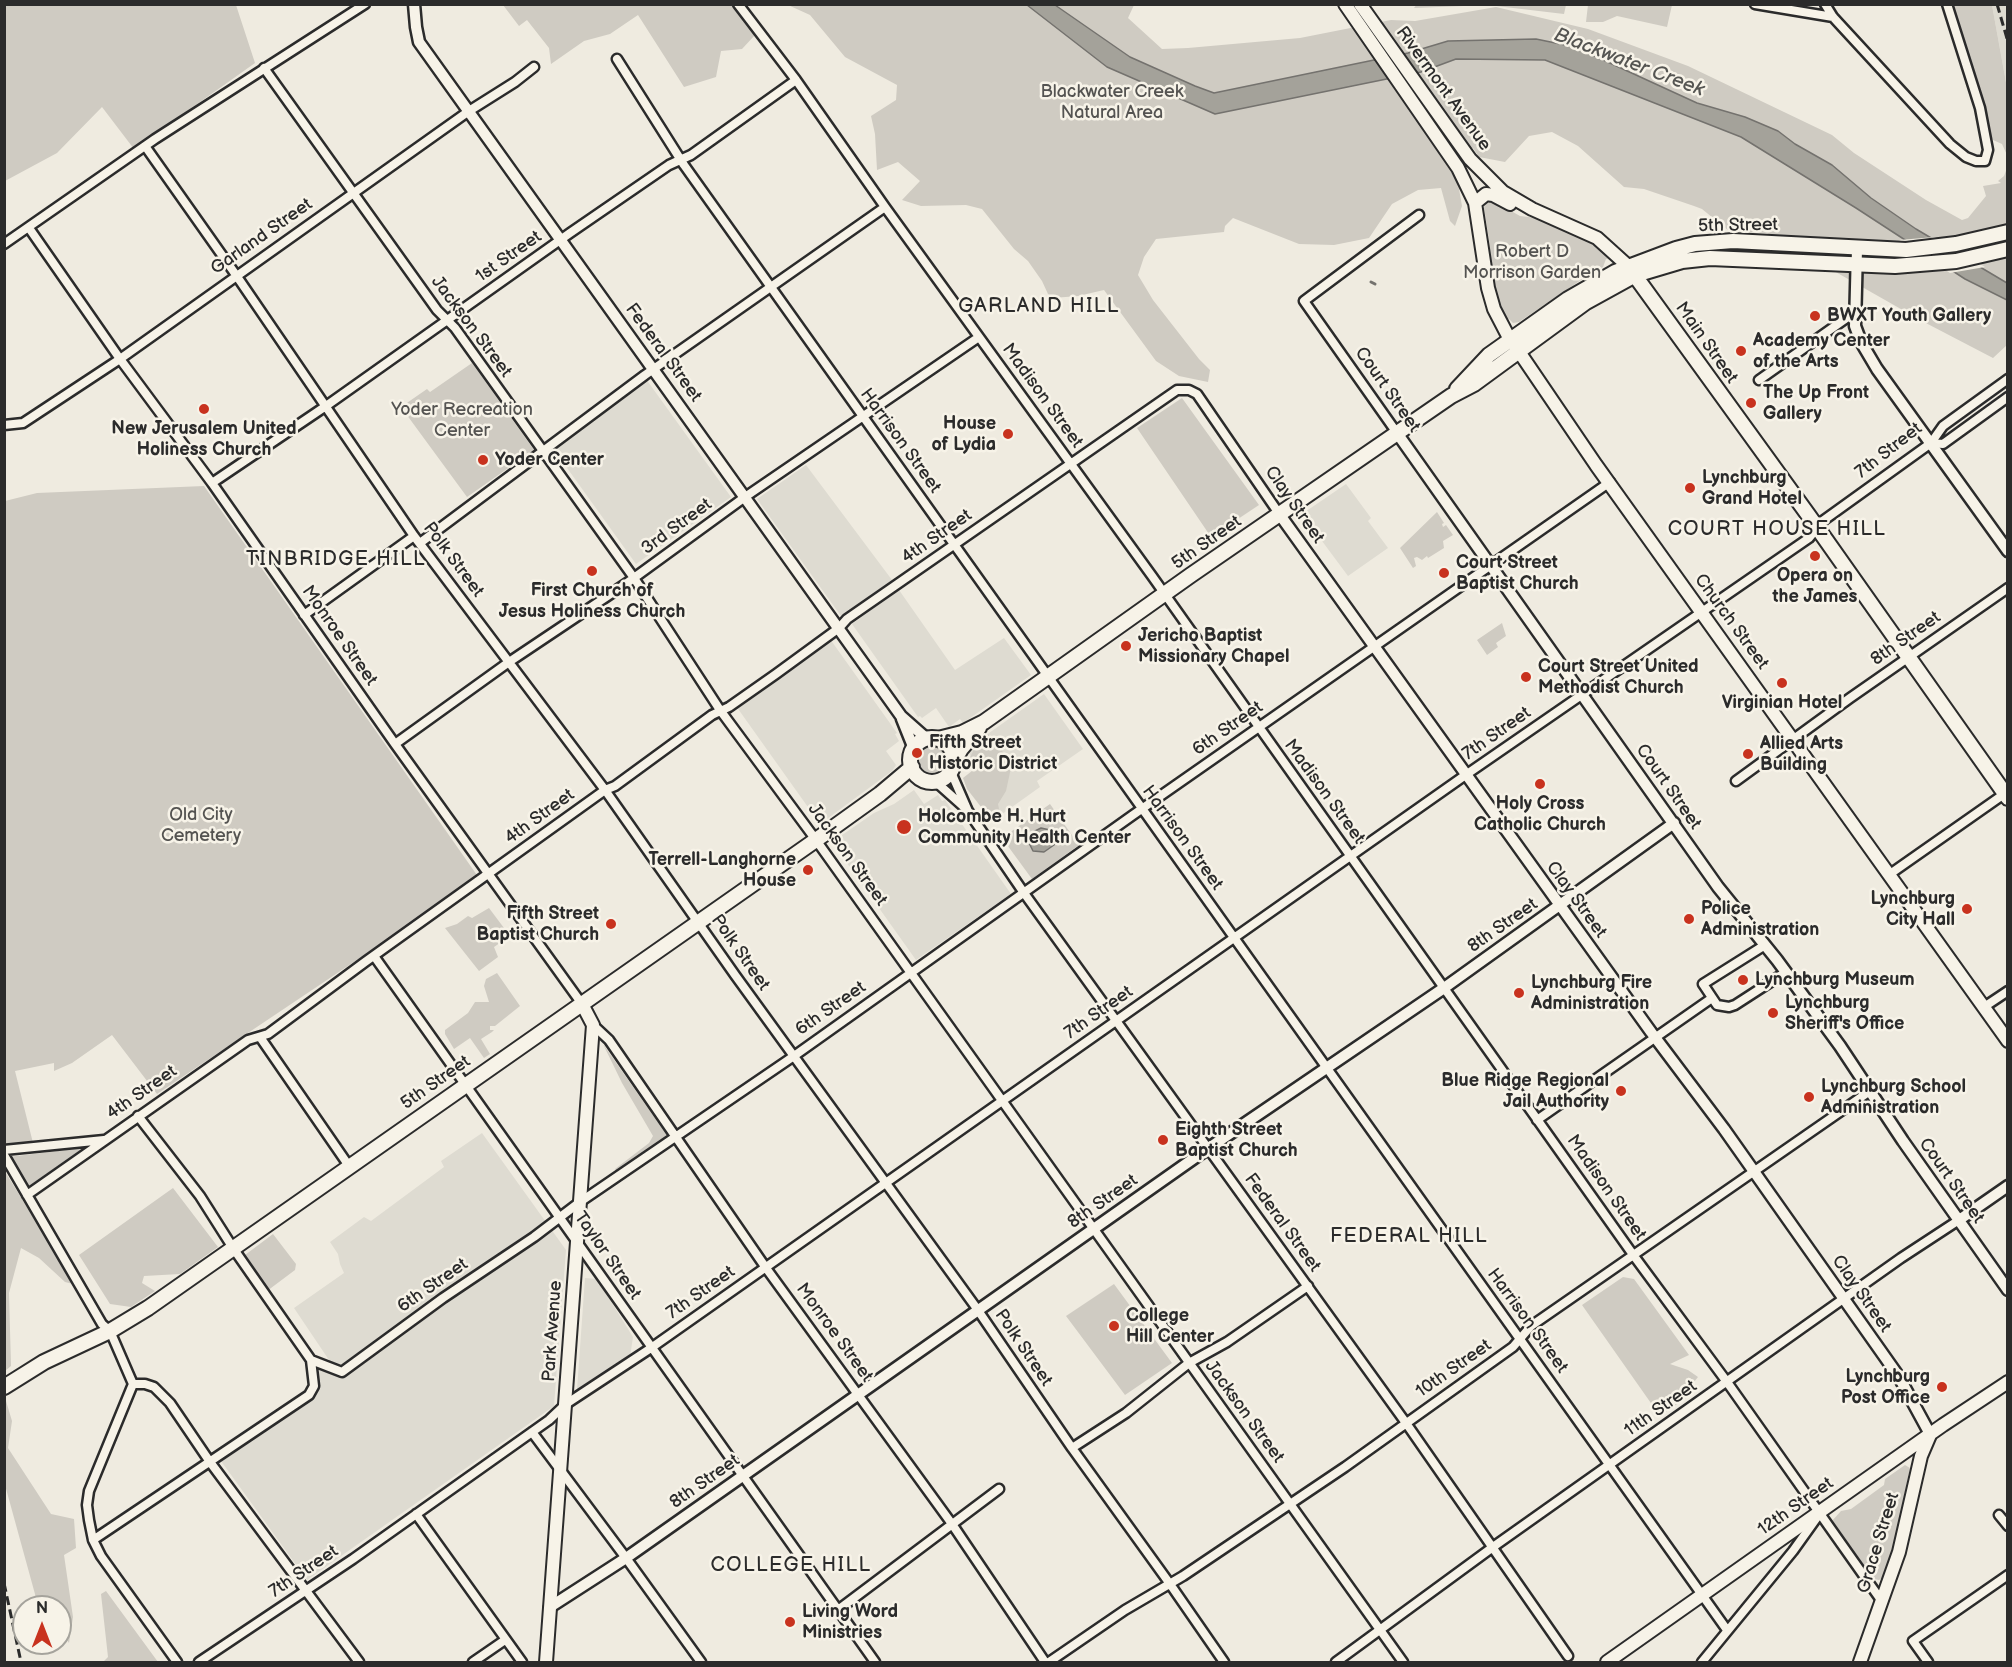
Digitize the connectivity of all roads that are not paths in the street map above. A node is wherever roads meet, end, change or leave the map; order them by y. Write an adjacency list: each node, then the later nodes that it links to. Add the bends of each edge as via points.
1 (365, 4): 12 (street)
2 (414, 4): 14 (street, Federal Street, via 419,42)
3 (738, 4): 13 (street, Madison Street)
4 (1345, 4): 18 (main road, Rivermont Avenue, via 1458,168)
5 (1360, 4): 20 (main road, Rivermont Avenue, via 1470,159 1503,192)
6 (1755, 4): 9 (street)
7 (1825, 4): 9 (street)
8 (1947, 4): 9 (street, via 1980,108 1988,150 1985,161 1966,157 1950,144)
9 (1833, 17)
10 (617, 59): 16 (street, Harrison Street)
11 (534, 67): 14 (street, Garland Street)
12 (264, 68): 15 (street); 17 (street, Jackson Street)
13 (796, 80): 16 (street, 1st Street); 19 (street, Madison Street)
14 (469, 111): 17 (street, Garland Street); 24 (street, Federal Street)
15 (145, 146): 22 (street); 30 (street, Polk Street)
16 (681, 159): 24 (street, 1st Street); 31 (street, Harrison Street)
17 (352, 194): 30 (street, Garland Street); 33 (street, Jackson Street)
18 (1476, 203): 20 (main road, via 1486,194); 35 (main road, Church Street, via 1488,288 1494,309)
19 (885, 207): 31 (street); 34 (street, Madison Street)
20 (1532, 209): 29 (main road, Main Street, via 1597,238)
21 (1419, 214): 45 (street, Court Street, via 1304,301)
22 (29, 228): 25 (street); 36 (street, Monroe Street)
23 (2007, 232): 26 (main road, 5th Street, via 1923,249)
24 (561, 240): 33 (street, 1st Street); 37 (street, Federal Street)
25 (4, 244)
26 (1857, 249): 28 (street); 29 (main road, 5th Street, via 1733,241 1695,244 1650,258)
27 (2007, 249): 28 (main road, 5th Street, via 1935,264)
28 (1856, 265): 29 (main road, 5th Street, via 1710,258); 32 (street)
29 (1632, 271): 35 (main road, 5th Street, via 1591,285); 53 (main road, Main Street)
30 (236, 275): 36 (street, Garland Street); 42 (street, Polk Street)
31 (771, 288): 37 (street); 43 (street, Harrison Street)
32 (1855, 312): 38 (street); 46 (street, via 1855,326 1869,356)
33 (447, 321): 42 (street, 1st Street); 47 (street, Jackson Street)
34 (979, 337): 43 (street, 3rd Street); 48 (street, Madison Street)
35 (1515, 345): 45 (main road, 5th Street, via 1489,355 1451,396); 49 (main road, Church Street)
36 (120, 359): 44 (street, Garland Street, via 23,423); 50 (street, Monroe Street)
37 (655, 369): 47 (street); 51 (street, Federal Street)
38 (1759, 380)
39 (2007, 380): 46 (street, 7th Street, via 1943,426)
40 (1189, 390): 48 (street, 4th Street, via 1178,390); 52 (street, Clay Street, via 1197,394)
41 (2007, 397): 46 (street, via 1943,444)
42 (326, 406): 50 (street, 1st Street); 54 (street, Polk Street)
43 (863, 417): 51 (street, 3rd Street); 55 (street, Harrison Street)
44 (5, 425)
45 (1397, 433): 52 (main road, 5th Street); 57 (street, Court Street)
46 (1931, 443): 53 (street, 7th Street); 56 (street)
47 (542, 451): 54 (street); 58 (street, Jackson Street)
48 (1070, 463): 55 (street, 4th Street); 60 (street, Madison Street)
49 (1610, 482): 57 (street, 6th Street); 61 (main road, Church Street)
50 (212, 483): 62 (street, Monroe Street)
51 (745, 498): 58 (street, 3rd Street); 63 (street, Federal Street)
52 (1280, 515): 60 (main road, 5th Street); 64 (street, Clay Street)
53 (1817, 528): 61 (street, 7th Street, via 1809,538); 65 (main road, Main Street)
54 (417, 540): 62 (street); 66 (street, Polk Street)
55 (954, 545): 63 (street, 4th Street); 67 (street, Harrison Street)
56 (2007, 552)
57 (1491, 564): 64 (street, 6th Street); 68 (street, Court Street)
58 (633, 578): 66 (street, 3rd Street); 69 (street, Jackson Street)
59 (2007, 588): 65 (street, 8th Street)
60 (1165, 595): 67 (main road, 5th Street); 72 (street, Madison Street)
61 (1701, 612): 68 (street, 7th Street); 74 (main road, Church Street)
62 (304, 615): 75 (street, Monroe Street)
63 (839, 628): 69 (street, 4th Street); 70 (street, Federal Street)
64 (1376, 646): 72 (street, 6th Street); 79 (street, Clay Street)
65 (1908, 658): 74 (street, 8th Street); 85 (main road, Main Street)
66 (509, 662): 75 (street, 3rd Street); 83 (street, Polk Street)
67 (1047, 677): 71 (main road, 5th Street); 86 (street, Harrison Street)
68 (1583, 694): 79 (street, 7th Street); 88 (street, Court Street)
69 (720, 710): 83 (street, 4th Street); 89 (street, Jackson Street)
70 (901, 716): 73 (street, Federal Street); 76 (street, Federal Street)
71 (984, 722): 73 (main road, 5th Street, via 962,733); 77 (main road, 5th Street, via 967,740)
72 (1258, 728): 86 (street, 6th Street); 90 (street, Madison Street)
73 (932, 739): 76 (main road); 77 (main road, via 948,745 954,755)
74 (1794, 741): 81 (street, 8th Street); 92 (main road, Church Street)
75 (395, 744): 91 (street, Monroe Street)
76 (914, 749): 78 (main road)
77 (952, 766): 82 (main road, via 947,776); 87 (street, Federal Street)
78 (912, 767): 80 (main road); 84 (main road, 5th Street)
79 (1467, 774): 90 (street, 7th Street); 94 (street, Clay Street)
80 (920, 778): 82 (main road); 84 (main road, 5th Street)
81 (1736, 781)
82 (936, 782): 87 (street, Federal Street)
83 (605, 790): 91 (street, 4th Street); 95 (street, Polk Street)
84 (880, 794): 89 (main road, 5th Street)
85 (2006, 794): 92 (street)
86 (1141, 810): 93 (street, 6th Street); 96 (street, Harrison Street)
87 (968, 811): 93 (street, Federal Street)
88 (1674, 824): 94 (street, 8th Street); 97 (street, Court Street)
89 (816, 840): 95 (main road, 5th Street); 100 (street, Jackson Street)
90 (1351, 857): 96 (street, 7th Street); 101 (street, Madison Street)
91 (489, 873): 98 (street, 4th Street); 104 (street, Monroe Street)
92 (1890, 874): 105 (main road, Church Street)
93 (1024, 892): 100 (street, 6th Street); 106 (street, Federal Street)
94 (1559, 905): 101 (street, 8th Street); 109 (street, Clay Street)
95 (698, 922): 104 (main road, 5th Street); 111 (street, Polk Street)
96 (1234, 939): 106 (street, 7th Street); 112 (street, Harrison Street)
97 (1765, 945): 99 (street, Court Street); 103 (street, via 1703,984)
98 (374, 956): 108 (street, 4th Street); 113 (street, Taylor Street)
99 (1786, 972): 103 (street, via 1735,1005 1718,1005); 114 (street, Court Street)
100 (911, 973): 111 (street, 6th Street); 115 (street, Jackson Street)
101 (1444, 988): 112 (street, 8th Street); 117 (street, Madison Street)
102 (2007, 991): 105 (street)
103 (1712, 998): 109 (street)
104 (582, 1005): 107 (main road); 113 (main road, 5th Street)
105 (1984, 1007): 110 (main road, Church Street)
106 (1116, 1022): 115 (street, 7th Street); 120 (street, Federal Street)
107 (593, 1025): 118 (street, Monroe Street, via 609,1040); 128 (main road, Park Avenue)
108 (260, 1037): 116 (street, 4th Street, via 248,1040); 123 (street)
109 (1656, 1038): 117 (street); 124 (street, Clay Street)
110 (2007, 1041)
111 (794, 1056): 118 (street, 6th Street); 125 (street, Polk Street)
112 (1326, 1068): 120 (street, 8th Street); 141 (street, Harrison Street)
113 (464, 1085): 123 (main road, 5th Street); 129 (street, Taylor Street)
114 (1870, 1091): 124 (street, 10th Street); 130 (street, Court Street)
115 (1001, 1101): 125 (street, 7th Street); 131 (street, Jackson Street)
116 (138, 1116): 119 (street, 4th Street); 133 (street, via 200,1196)
117 (1537, 1120): 134 (street, Madison Street)
118 (676, 1137): 128 (street, 6th Street); 135 (street, Monroe Street)
119 (104, 1140): 121 (street); 127 (street, 4th Street)
120 (1208, 1149): 131 (street, 8th Street); 136 (street, Federal Street)
121 (4, 1150)
122 (4, 1155): 127 (street)
123 (349, 1166): 133 (main road, 5th Street)
124 (1753, 1170): 134 (street, 10th Street); 138 (street, Clay Street)
125 (886, 1182): 135 (street, 7th Street); 139 (street, Polk Street)
126 (2007, 1186): 130 (street, 11th Street)
127 (27, 1195): 140 (street, via 102,1324)
128 (580, 1202): 129 (street, 6th Street); 132 (main road, Park Avenue)
129 (560, 1218): 132 (street, Taylor Street); 143 (street, 6th Street, via 342,1372)
130 (1959, 1220): 137 (street, Court Street); 138 (street, 11th Street)
131 (1094, 1229): 139 (street, 8th Street); 144 (street, Jackson Street)
132 (578, 1244): 142 (street, Taylor Street); 150 (main road, Park Avenue)
133 (233, 1248): 140 (main road, 5th Street); 143 (street)
134 (1634, 1256): 141 (street, 10th Street, via 1526,1329); 145 (street, Madison Street)
135 (766, 1268): 142 (street, 7th Street); 149 (street, Monroe Street)
136 (1308, 1286): 144 (street, via 1227,1342); 151 (street, Federal Street)
137 (2007, 1290)
138 (1844, 1299): 145 (street, 11th Street); 153 (street, Clay Street, via 1899,1377)
139 (977, 1310): 149 (street, 8th Street); 154 (street, Polk Street)
140 (110, 1331): 147 (street); 148 (main road, 5th Street, via 44,1362)
141 (1519, 1338): 151 (street, 10th Street, via 1509,1350); 156 (street, Harrison Street)
142 (651, 1348): 150 (street, 7th Street); 158 (street, Taylor Street)
143 (311, 1360): 155 (street, via 314,1386 309,1395)
144 (1189, 1363): 154 (street); 160 (street, Jackson Street)
145 (1727, 1382): 156 (street, 11th Street); 161 (street, Madison Street)
146 (2007, 1382): 153 (main road, 12th Street)
147 (133, 1384): 155 (street, via 154,1387 170,1403); 166 (street, via 89,1491 87,1505)
148 (4, 1387)
149 (858, 1394): 158 (street, 8th Street); 164 (street, Monroe Street)
150 (566, 1404): 152 (street, 7th Street); 157 (main road, Park Avenue)
151 (1406, 1423): 160 (street, 10th Street); 167 (street, Federal Street)
152 (532, 1432): 157 (street); 162 (street, 7th Street)
153 (1930, 1434): 161 (main road, 12th Street); 173 (main road, Grace Street, via 1921,1456 1899,1552)
154 (1072, 1449): 170 (street, Polk Street)
155 (210, 1462): 166 (street); 171 (street)
156 (1609, 1465): 167 (street, 11th Street); 172 (street, Harrison Street)
157 (560, 1470): 168 (street); 174 (main road, Park Avenue)
158 (743, 1476): 168 (street, 8th Street); 175 (street, Taylor Street)
159 (999, 1489): 164 (street)
160 (1290, 1504): 170 (street, 10th Street); 177 (street, Jackson Street)
161 (1820, 1513): 172 (main road, 12th Street); 173 (street, Madison Street); 176 (street)
162 (416, 1514): 171 (street, 7th Street); 178 (street)
163 (1999, 1515): 165 (street)
164 (952, 1524): 175 (street); 188 (street, Monroe Street)
165 (2007, 1526)
166 (93, 1540): 180 (street)
167 (1493, 1547): 177 (street, 11th Street); 179 (street, Federal Street)
168 (626, 1558): 174 (street, 8th Street); 186 (street)
169 (2007, 1575): 195 (street, via 1913,1641)
170 (1170, 1584): 188 (street, 10th Street); 189 (street, Polk Street)
171 (304, 1591): 181 (street, 7th Street); 182 (street)
172 (1702, 1595): 176 (street, Harrison Street); 192 (main road, 12th Street)
173 (1881, 1600): 194 (main road, Grace Street)
174 (550, 1607): 185 (main road, Park Avenue)
175 (838, 1610): 187 (street, Taylor Street)
176 (1726, 1630): 193 (street)
177 (1381, 1631): 190 (street, 11th Street); 191 (street, Jackson Street)
178 (505, 1640): 183 (street); 184 (street)
179 (1568, 1656)
180 (177, 1662)
181 (199, 1662)
182 (359, 1662)
183 (473, 1662)
184 (522, 1662)
185 (546, 1662)
186 (701, 1662)
187 (875, 1662)
188 (1047, 1662)
189 (1224, 1662)
190 (1335, 1662)
191 (1403, 1662)
192 (1606, 1662)
193 (1702, 1662)
194 (1860, 1662)
195 (1928, 1662)

